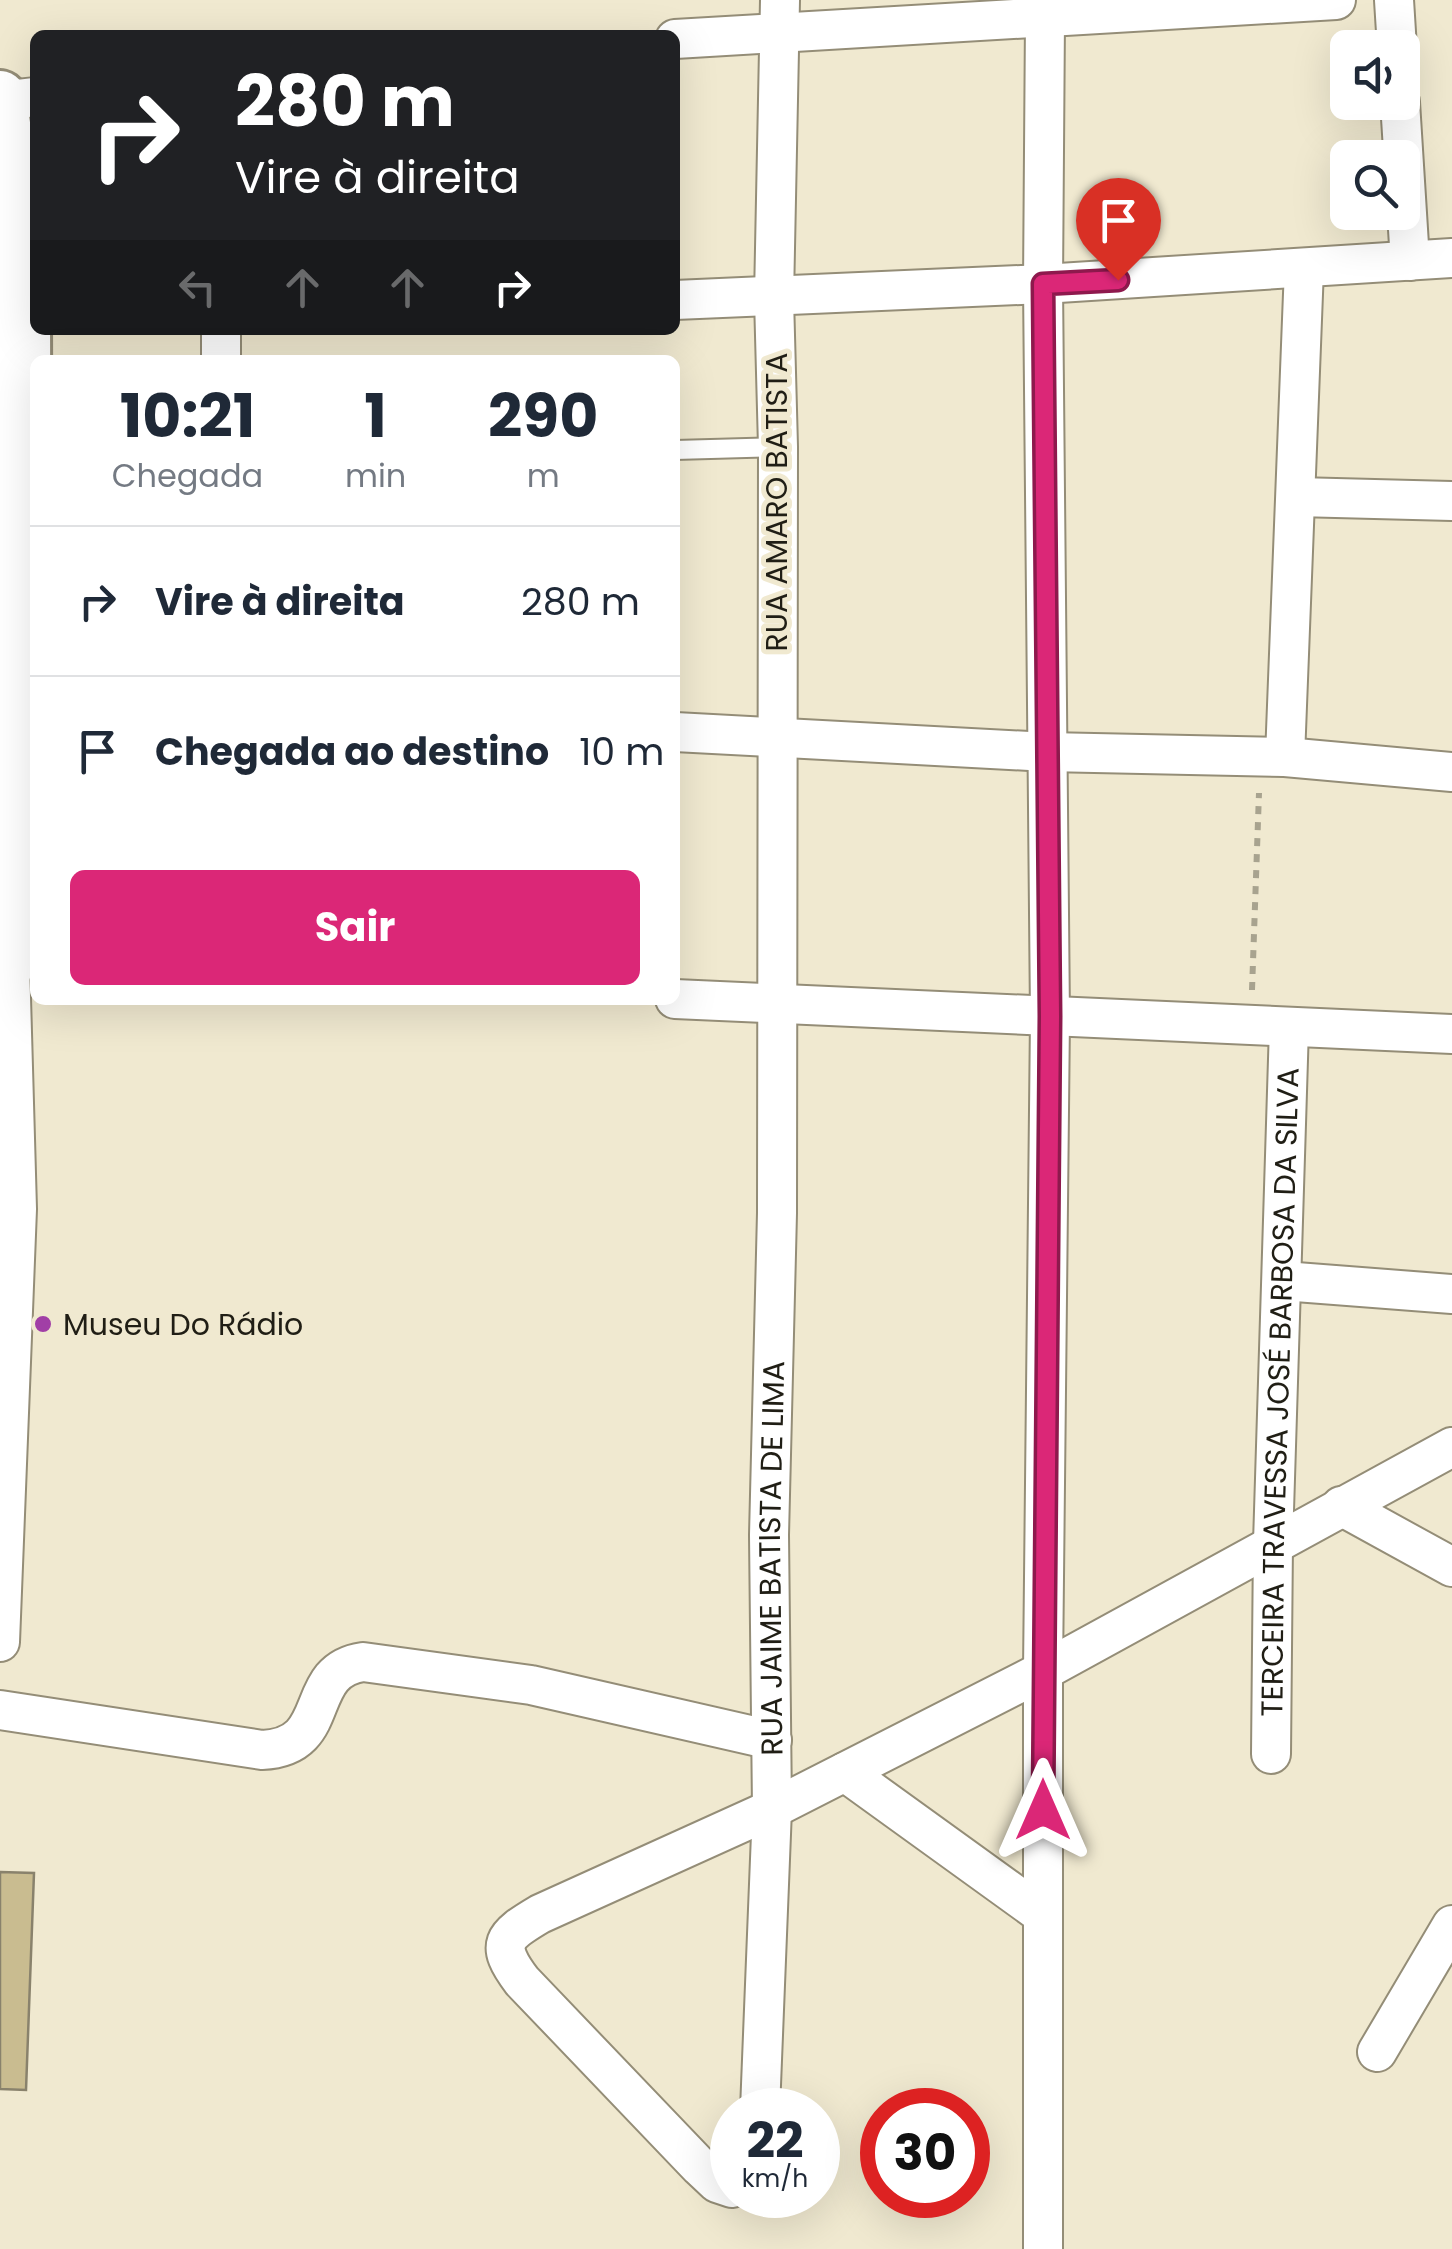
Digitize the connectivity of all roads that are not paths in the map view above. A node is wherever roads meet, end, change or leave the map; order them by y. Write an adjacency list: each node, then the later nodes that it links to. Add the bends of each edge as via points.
1 (1336, 0): 4 (street)
2 (1394, 0): 5 (street)
3 (780, 15): 4 (street); 6 (street); 15 (street, RUA AMARO BATISTA)
4 (1045, 18): 14 (street)
5 (1396, 30)
6 (680, 38)
7 (30, 97): 8 (street)
8 (0, 100): 10 (street)
9 (1401, 120): 12 (street)
10 (10, 227): 19 (street, via 24,306)
11 (1452, 258): 12 (street)
12 (1410, 261): 13 (street)
13 (1304, 268): 14 (street); 20 (street)
14 (1043, 284): 15 (street); 25 (street)
15 (774, 298): 16 (street); 17 (street, RUA AMARO BATISTA)
16 (680, 300)
17 (778, 447): 18 (lane); 24 (street, RUA AMARO BATISTA)
18 (680, 450)
19 (13, 481): 22 (street)
20 (1297, 497): 21 (street); 26 (street)
21 (1452, 501)
22 (30, 709): 28 (street)
23 (680, 732): 24 (street)
24 (777, 737): 25 (street); 30 (street, RUA AMARO BATISTA)
25 (1046, 752): 26 (street); 31 (street)
26 (1273, 757): 27 (street)
27 (1452, 772)
28 (12, 940): 40 (street, via 18,1209)
29 (680, 999): 30 (street)
30 (778, 1005): 31 (street); 43 (street, RUA JAIME BATISTA DE LIMA)
31 (1050, 1016): 32 (street); 41 (street)
32 (1289, 1027): 33 (street); 34 (street, TERCEIRA TRAVESSA JOSÉ BARBOSA DA SILVA)
33 (1452, 1034)
34 (1283, 1281): 35 (street); 38 (street, TERCEIRA TRAVESSA JOSÉ BARBOSA DA SILVA)
35 (1452, 1294)
36 (1452, 1447): 37 (street)
37 (1341, 1506): 38 (street); 39 (street)
38 (1273, 1544): 41 (street); 44 (street, TERCEIRA TRAVESSA JOSÉ BARBOSA DA SILVA)
39 (1452, 1567)
40 (0, 1642)
41 (1043, 1671): 45 (street); 47 (street)
42 (0, 1710): 43 (street, via 279,1749 308,1730 336,1672 363,1662 531,1685)
43 (772, 1740): 46 (street, RUA JAIME BATISTA DE LIMA)
44 (1270, 1754)
45 (845, 1772): 46 (street); 47 (street)
46 (772, 1809): 50 (street, RUA JAIME BATISTA DE LIMA); 51 (street, via 540,1914 518,1927 503,1948 522,1982)
47 (1042, 1915): 52 (street)
48 (1452, 1925): 49 (street)
49 (1377, 2052)
50 (761, 2088)
51 (710, 2176)
52 (1042, 2249)

